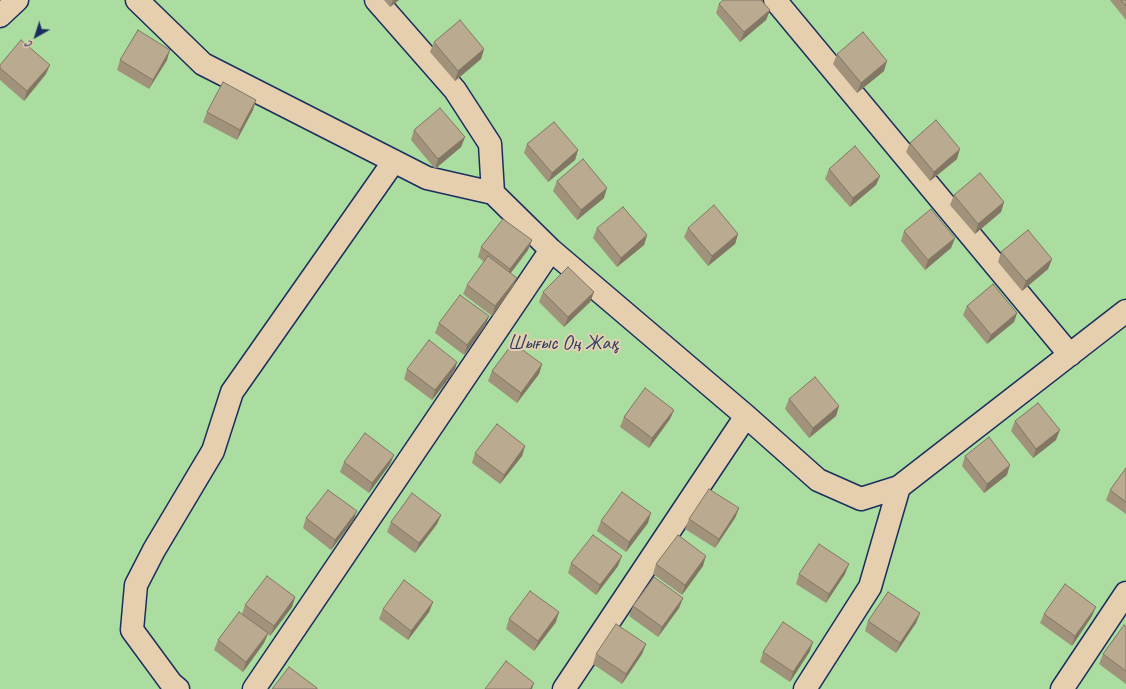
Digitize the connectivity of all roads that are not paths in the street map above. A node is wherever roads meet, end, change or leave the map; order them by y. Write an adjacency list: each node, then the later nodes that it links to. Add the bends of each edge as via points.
1 (17, 0): 5 (lane)
2 (137, 0): 6 (lane, via 202,64)
3 (376, 0): 7 (lane, via 456,90 490,144)
4 (775, 0): 10 (lane)
5 (0, 16)
6 (394, 161): 7 (lane, via 426,178); 14 (lane, via 232,392 213,451 136,585 132,630)
7 (493, 193): 8 (lane)
8 (551, 250): 11 (lane); 15 (lane)
9 (1126, 311): 10 (lane)
10 (1070, 354): 12 (lane)
11 (746, 416): 12 (lane, via 818,480 861,499); 16 (lane)
12 (899, 487): 17 (lane, via 870,587)
13 (1126, 593): 18 (lane)
14 (178, 689)
15 (254, 689)
16 (564, 689)
17 (805, 689)
18 (1062, 689)

